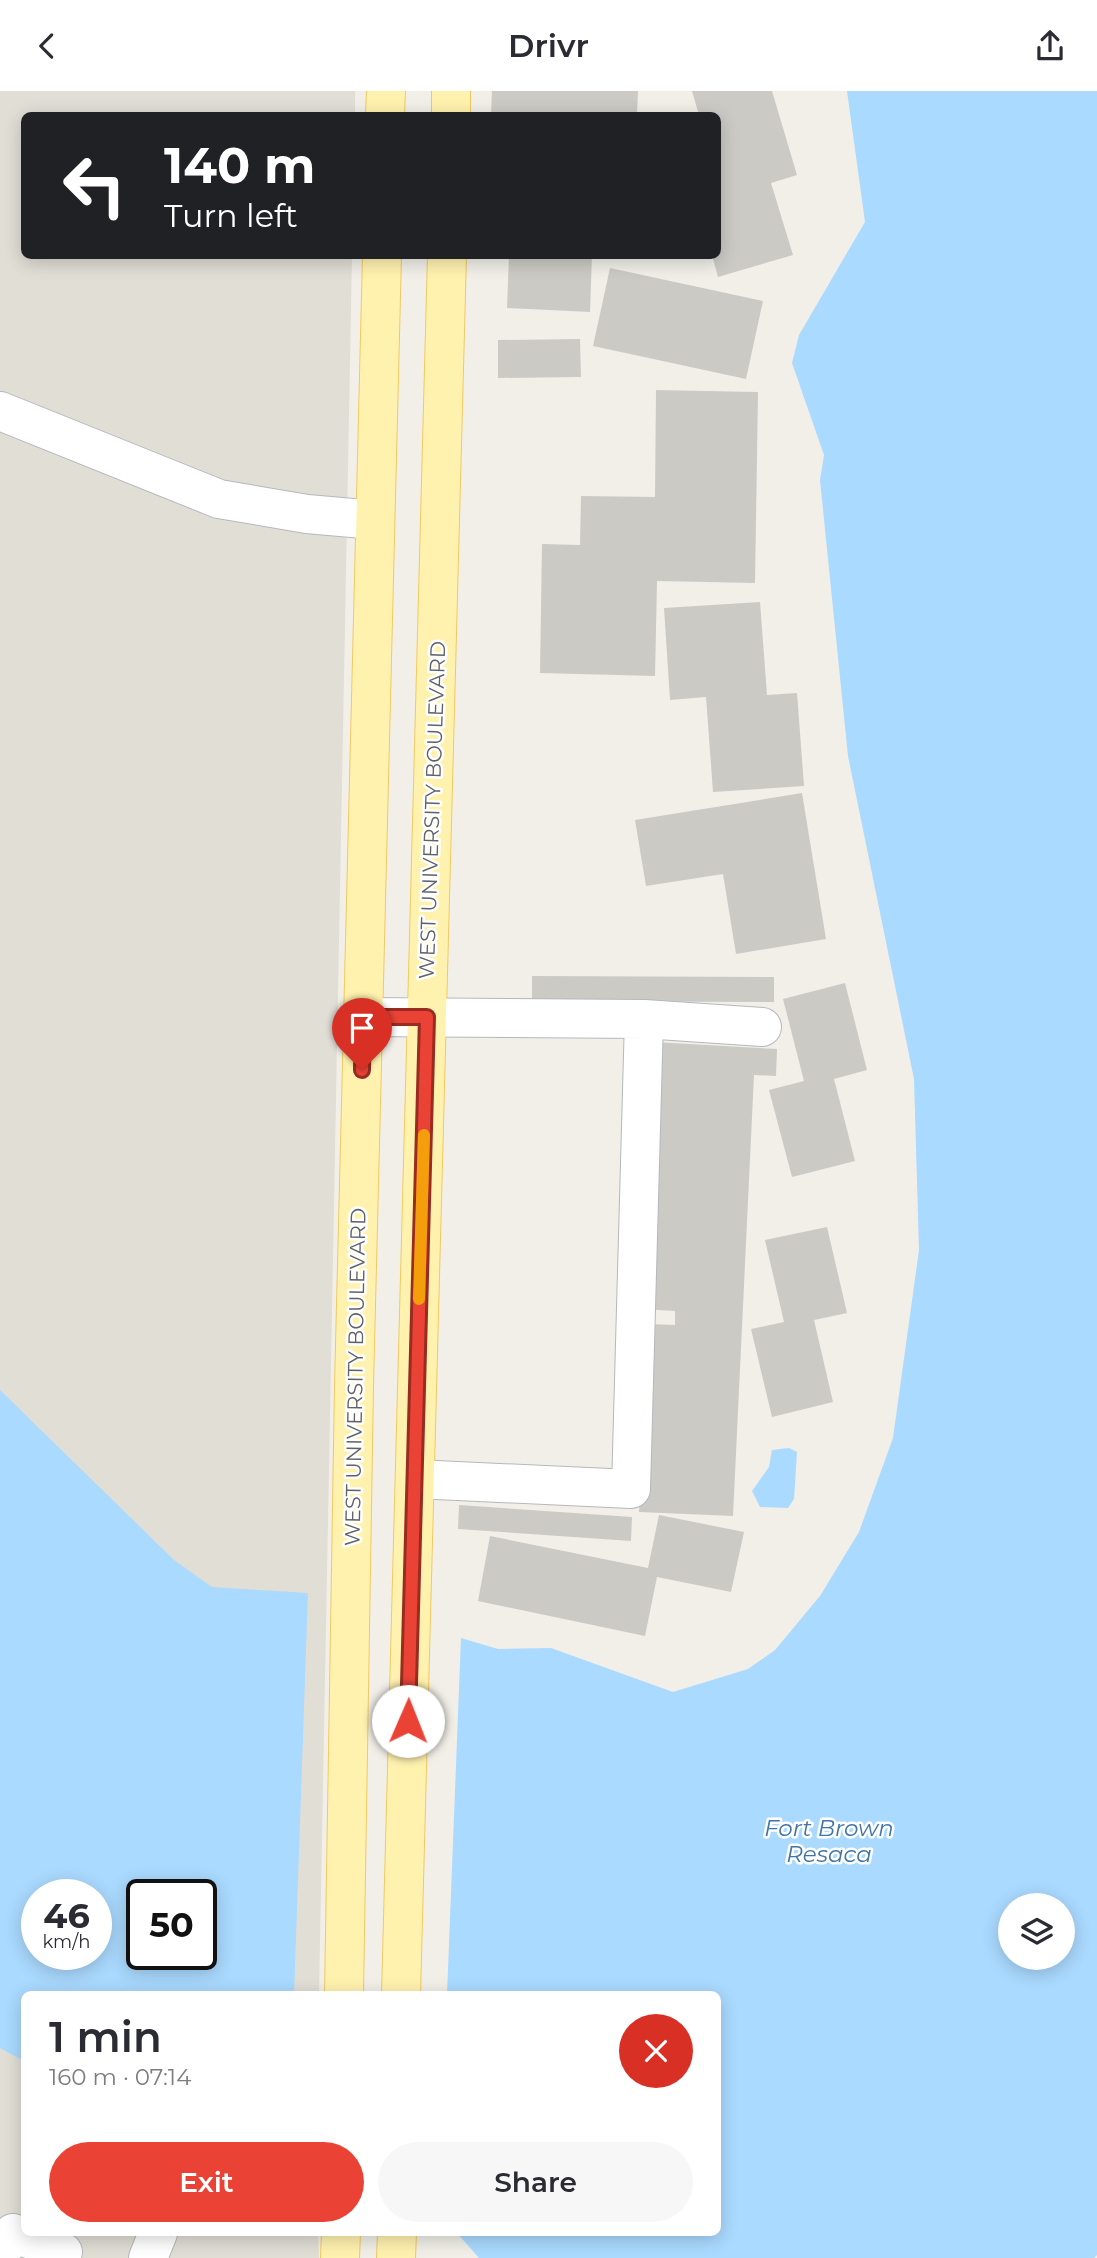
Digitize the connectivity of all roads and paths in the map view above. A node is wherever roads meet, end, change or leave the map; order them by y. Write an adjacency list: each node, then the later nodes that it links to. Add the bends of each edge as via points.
1 (386, 91): 3 (main road)
2 (451, 91): 4 (main road)
3 (385, 112)
4 (451, 112)
5 (382, 259): 8 (main road, WEST UNIVERSITY BOULEVARD)
6 (447, 259): 10 (main road, WEST UNIVERSITY BOULEVARD)
7 (0, 411): 8 (lane, via 219,499)
8 (375, 520): 9 (main road, WEST UNIVERSITY BOULEVARD)
9 (363, 1017): 10 (lane); 14 (main road, WEST UNIVERSITY BOULEVARD)
10 (427, 1017): 11 (lane); 13 (main road, WEST UNIVERSITY BOULEVARD)
11 (644, 1019): 12 (lane); 13 (lane, via 631,1489)
12 (762, 1027)
13 (415, 1479): 15 (main road, WEST UNIVERSITY BOULEVARD)
14 (344, 1988)
15 (401, 1991)
16 (158, 2236): 21 (lane)
17 (341, 2236): 22 (main road)
18 (397, 2236): 23 (main road)
19 (0, 2254): 20 (lane, via 13,2233 63,2252)
20 (60, 2258)
21 (148, 2258)
22 (340, 2258)
23 (397, 2258)

